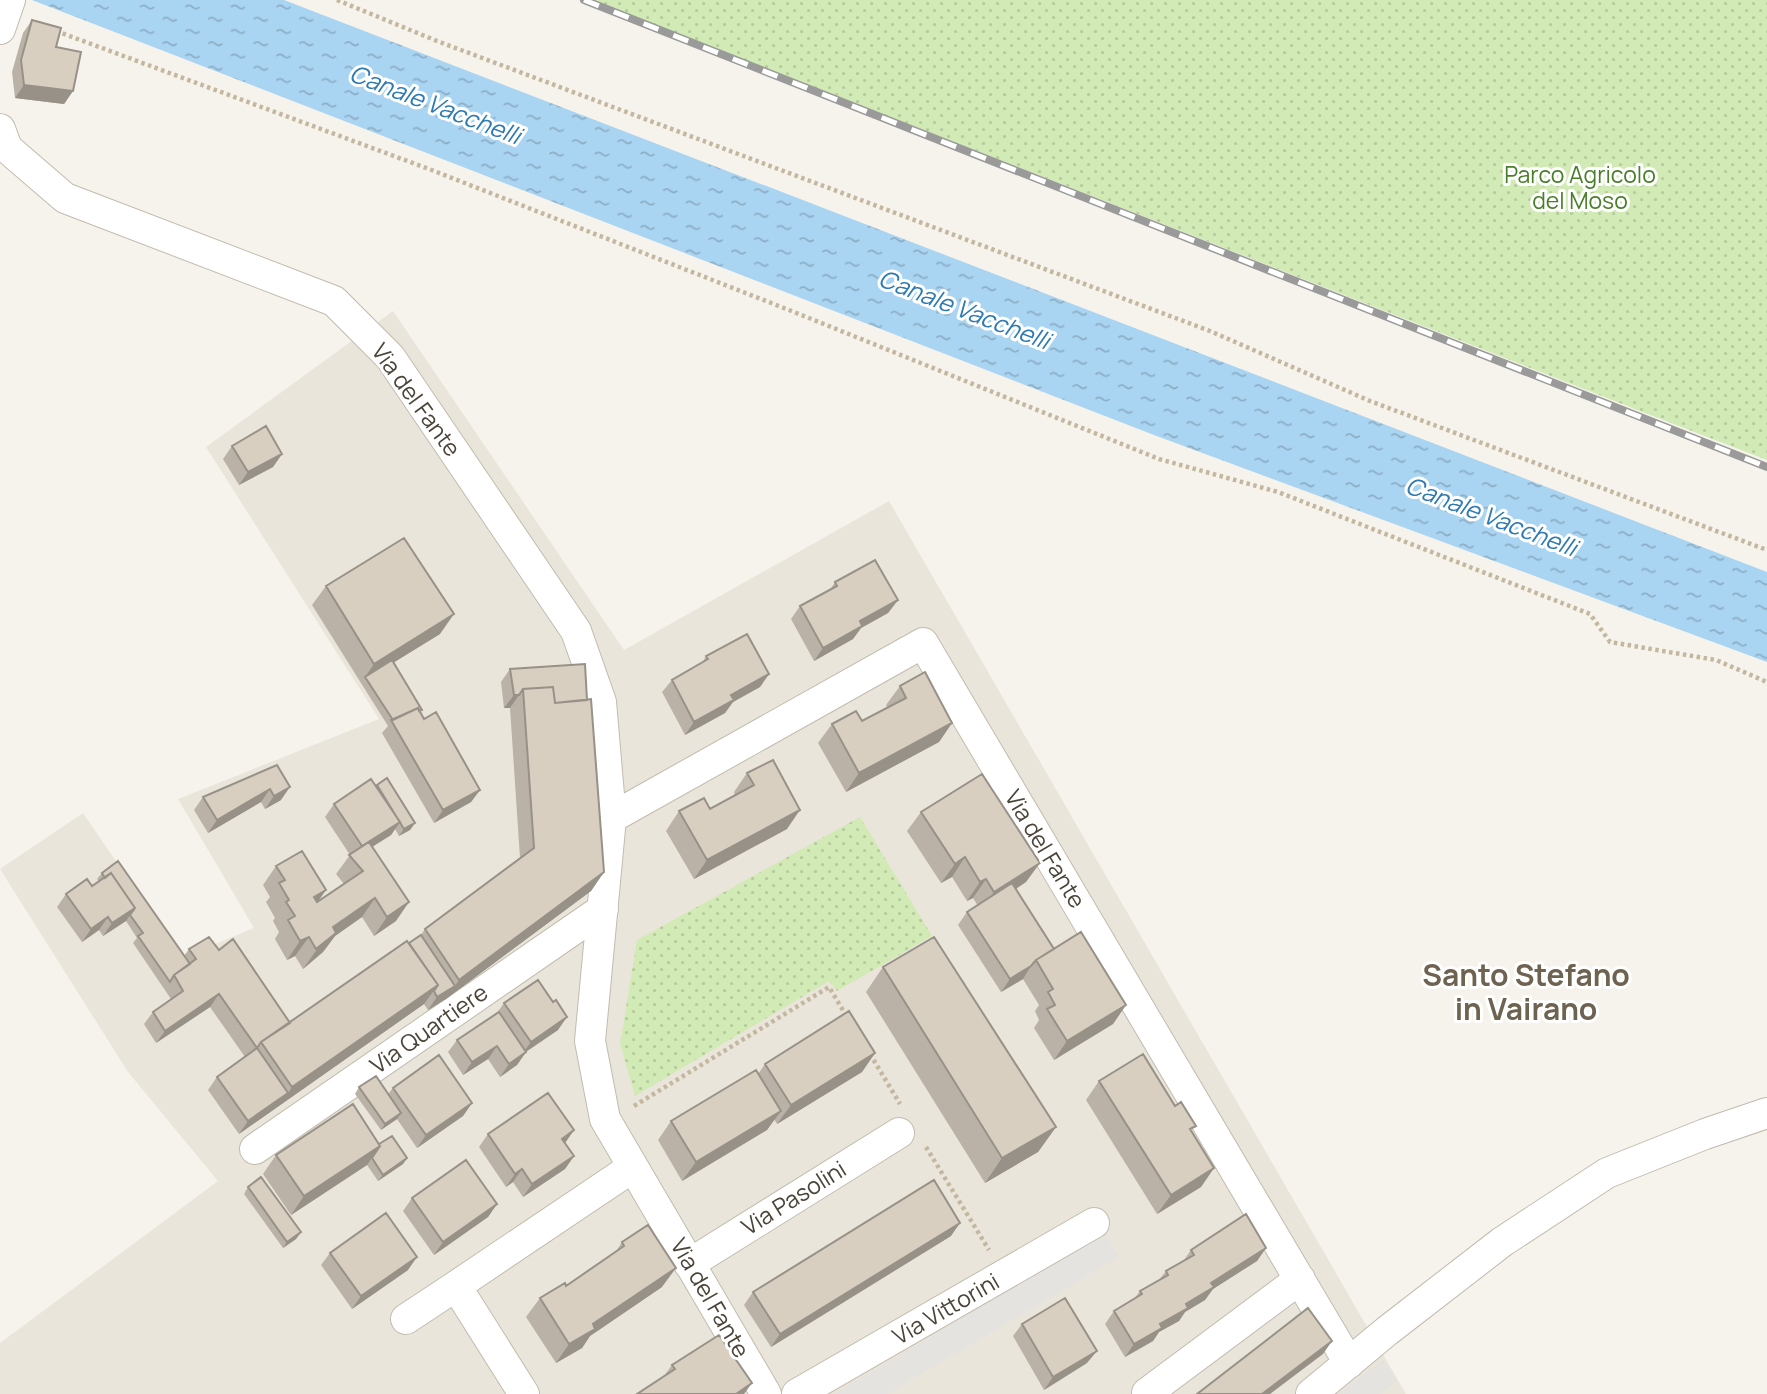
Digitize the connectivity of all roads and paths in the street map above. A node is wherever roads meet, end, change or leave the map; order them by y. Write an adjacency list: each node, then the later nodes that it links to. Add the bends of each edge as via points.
1 (337, 0): 4 (path, via 1210,331 1370,401)
2 (52, 30): 5 (path, via 429,169 1159,459 1278,492 1590,614 1610,642 1716,660)
3 (0, 129): 6 (street, Via del Fante, via 7,148 65,198 334,301 390,357 576,631 600,702)
4 (1767, 550)
5 (1767, 682)
6 (611, 818): 7 (street, Via del Fante); 18 (street, Via del Fante, via 923,643)
7 (603, 909): 11 (street, Via del Fante, via 590,1041); 13 (street, Via Quartiere)
8 (850, 1021): 11 (path, via 829,987)
9 (864, 1044): 12 (path)
10 (1767, 1113): 21 (street, via 1607,1172 1502,1242)
11 (607, 1123): 14 (street, Via del Fante)
12 (908, 1128): 16 (street, Via Pasolini); 17 (path)
13 (255, 1149)
14 (633, 1167): 16 (street, Via del Fante); 19 (street)
15 (1094, 1223): 17 (street, Via Vittorini)
16 (689, 1264): 24 (street, Via del Fante)
17 (1004, 1275): 25 (street, Via Vittorini)
18 (1300, 1279): 21 (street, Via del Fante); 22 (street)
19 (456, 1286): 20 (street); 23 (street)
20 (406, 1319)
21 (1349, 1363): 26 (street)
22 (1147, 1393)
23 (523, 1394)
24 (765, 1394)
25 (797, 1394)
26 (1311, 1394)

